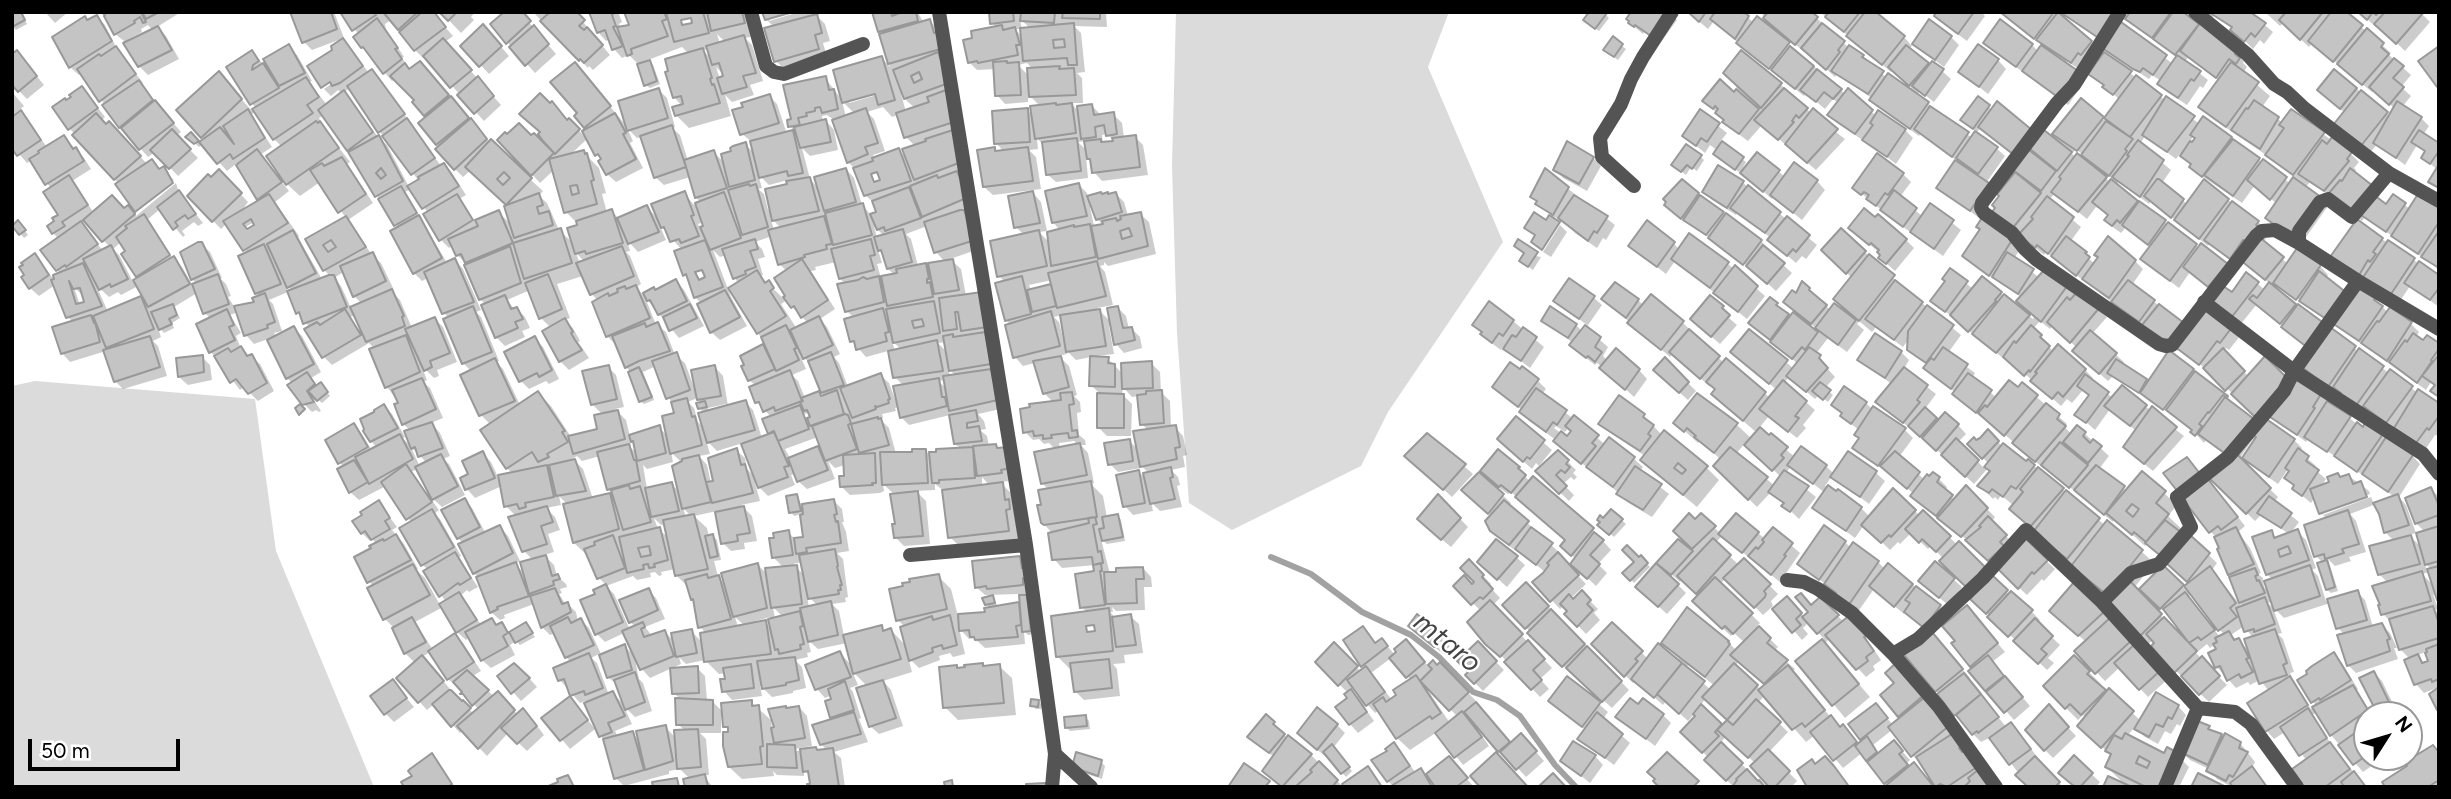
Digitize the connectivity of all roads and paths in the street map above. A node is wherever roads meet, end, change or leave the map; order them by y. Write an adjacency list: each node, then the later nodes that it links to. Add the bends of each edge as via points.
1 (751, 12): 6 (street, via 766,66 774,72 784,74)
2 (939, 12): 16 (street)
3 (1672, 12): 8 (street, via 1600,138 1602,157)
4 (2120, 12): 12 (street, via 2074,85 1981,208 2037,260 2159,344 2172,345)
5 (2195, 12): 7 (street, via 2241,48 2274,84)
6 (863, 44)
7 (2389, 173): 9 (street); 10 (street, via 2352,217 2328,199 2319,202 2299,231)
8 (1634, 186)
9 (2439, 201)
10 (2299, 243): 11 (street); 12 (street, via 2274,230 2262,231)
11 (2358, 281): 13 (street); 14 (street)
12 (2204, 302): 14 (street)
13 (2439, 329)
14 (2294, 371): 15 (street, via 2423,454); 19 (street, via 2284,391 2228,457 2176,497 2191,527 2159,564 2131,573)
15 (2439, 474)
16 (1026, 545): 17 (street); 22 (street)
17 (910, 555)
18 (1787, 580): 20 (street, via 1818,589 1852,613)
19 (2102, 602): 20 (street, via 2025,530 1919,639); 21 (street)
20 (1893, 654): 25 (street, via 1939,707)
21 (2199, 708): 26 (street); 27 (street, via 2235,712 2251,724)
22 (1055, 754): 23 (street); 24 (street)
23 (1052, 787)
24 (1091, 787)
25 (1996, 787)
26 (2165, 787)
27 (2297, 787)

